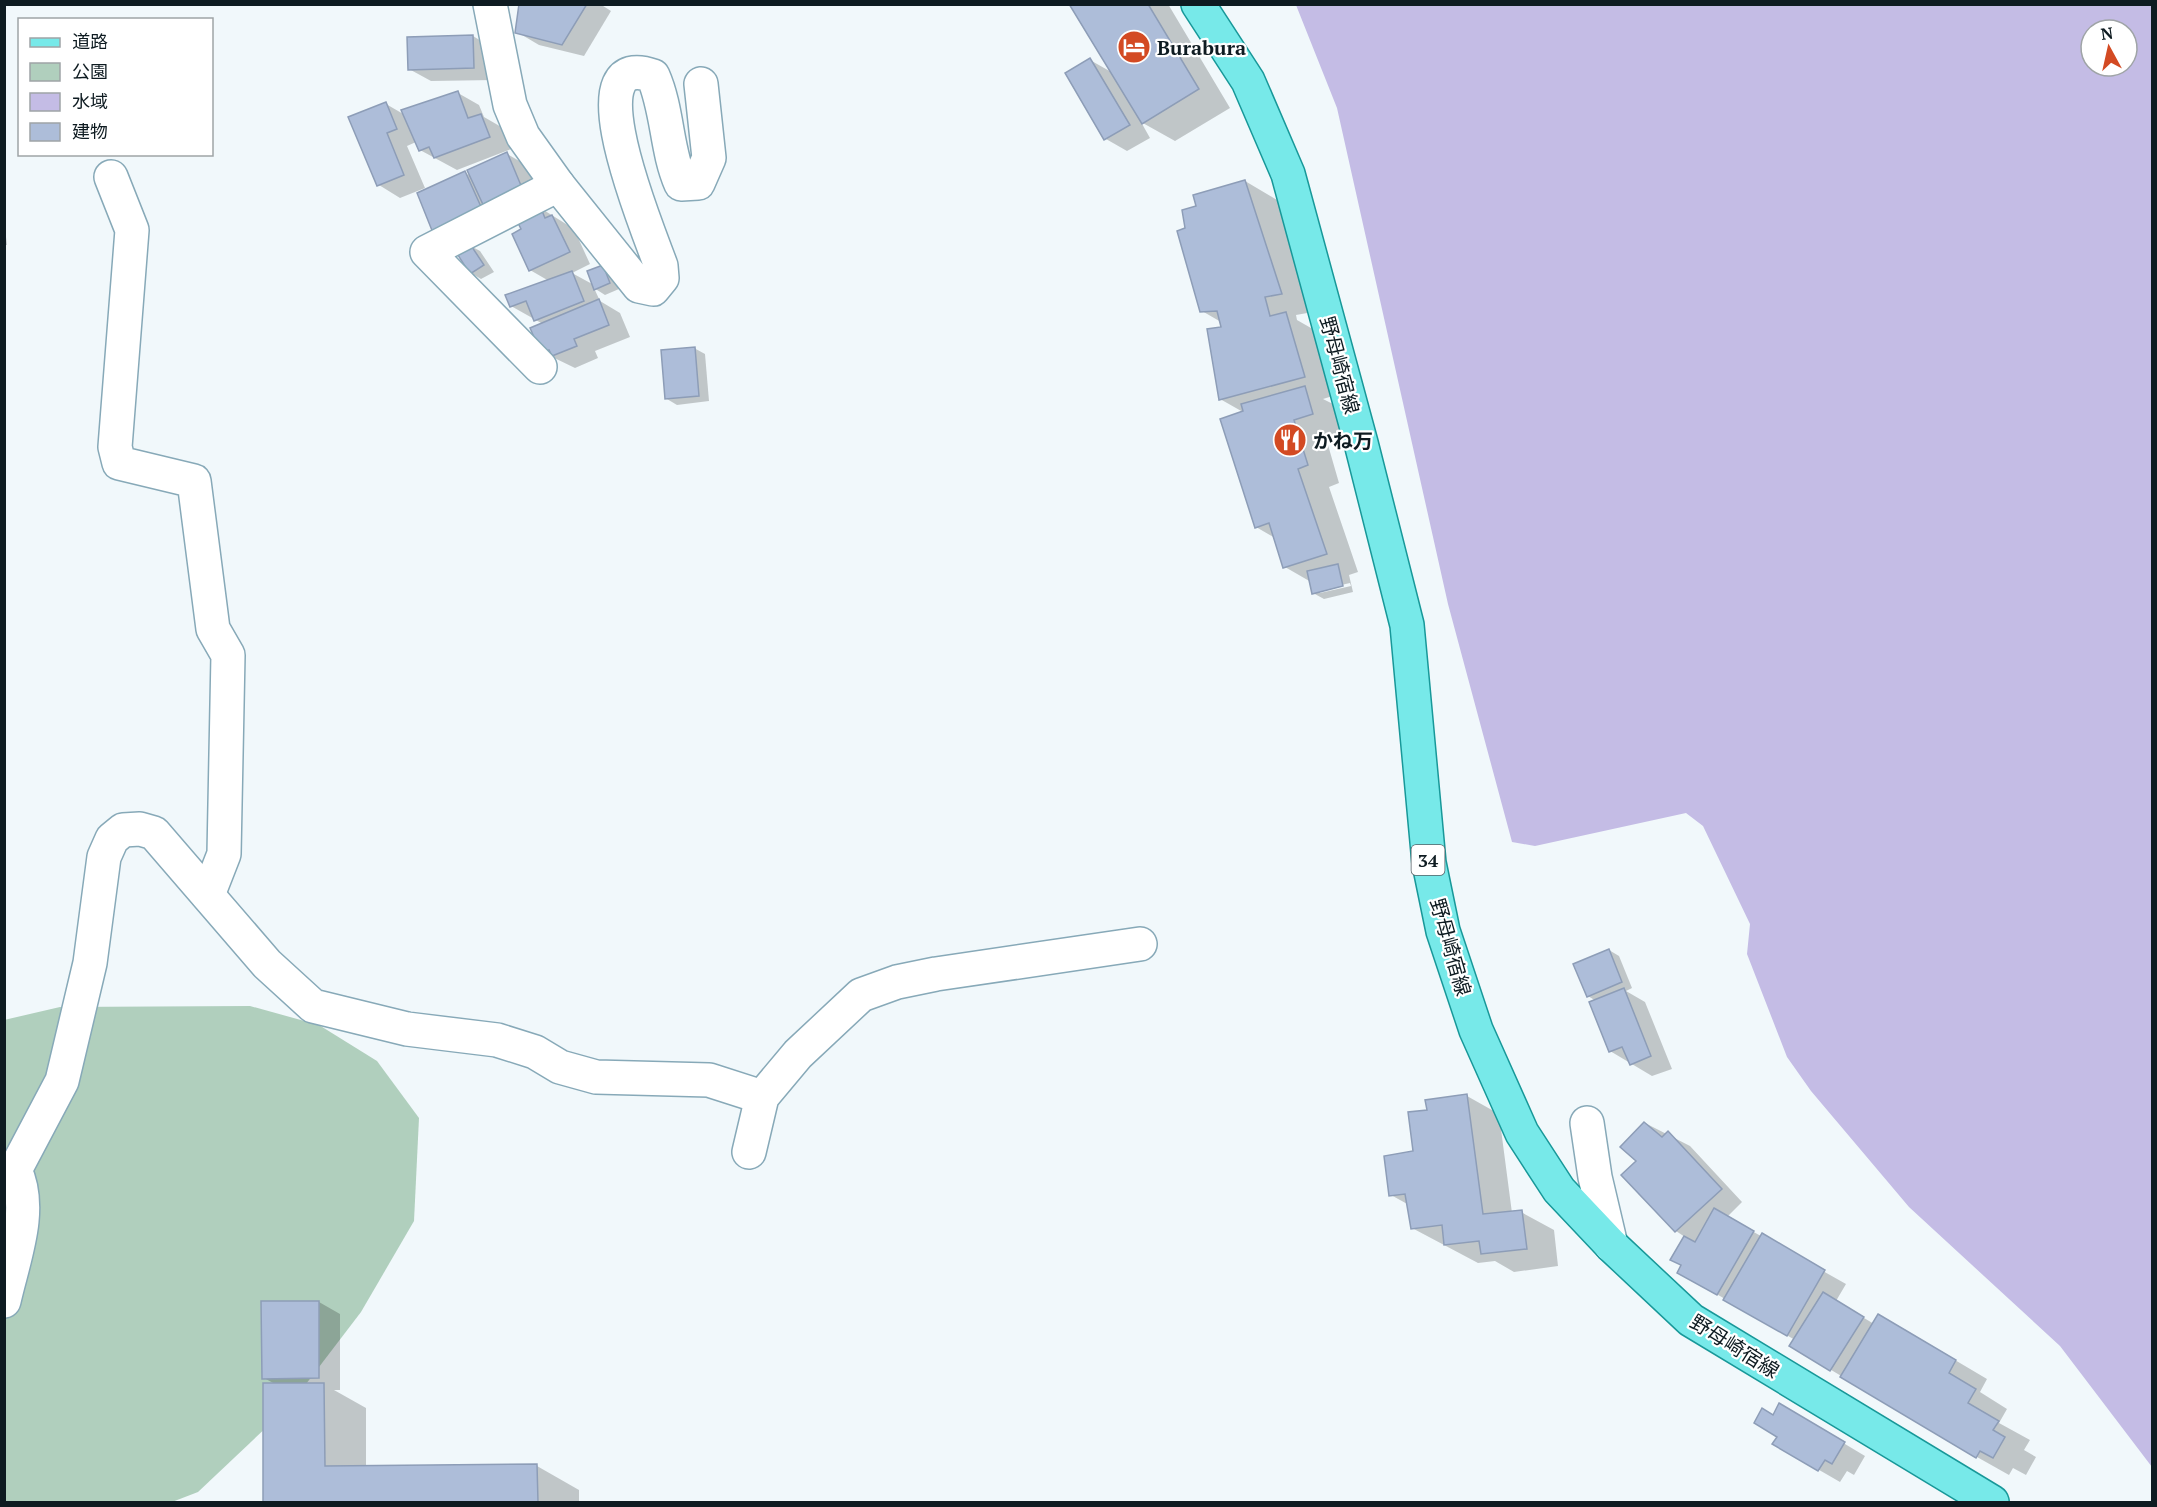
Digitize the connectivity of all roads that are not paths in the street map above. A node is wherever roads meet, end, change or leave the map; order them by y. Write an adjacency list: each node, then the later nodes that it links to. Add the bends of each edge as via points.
1 (490, 4): 5 (street, via 510,105 523,136)
2 (1198, 4): 13 (main road, 野母崎宿線 / 34, via 1248,81 1288,174 1355,421 1407,625 1429,863 1443,931 1469,1008 1522,1133 1559,1190)
3 (702, 84): 5 (street, via 709,158 698,183 681,184 653,76 640,71 627,74 620,79 616,91 613,110 625,158 661,266 662,278 653,289 639,286)
4 (111, 177): 7 (street, via 132,230 115,447 119,463 194,481 213,629 228,655 224,854)
5 (558, 185): 6 (street, via 427,252)
6 (540, 367)
7 (208, 895): 9 (street, via 267,964 314,1006 407,1029 497,1040 535,1052 560,1067 596,1077 709,1080); 12 (street, via 154,833 123,830 112,838 104,857 90,963 62,1080)
8 (1140, 944): 9 (street, via 936,974 861,995 798,1054)
9 (762, 1097): 11 (street)
10 (1587, 1123): 13 (street)
11 (749, 1152)
12 (10, 1169): 14 (street, via 22,1183 25,1204)
13 (1611, 1245): 15 (main road, 野母崎宿線 / 34, via 1690,1320)
14 (4, 1301)
15 (1992, 1503)

